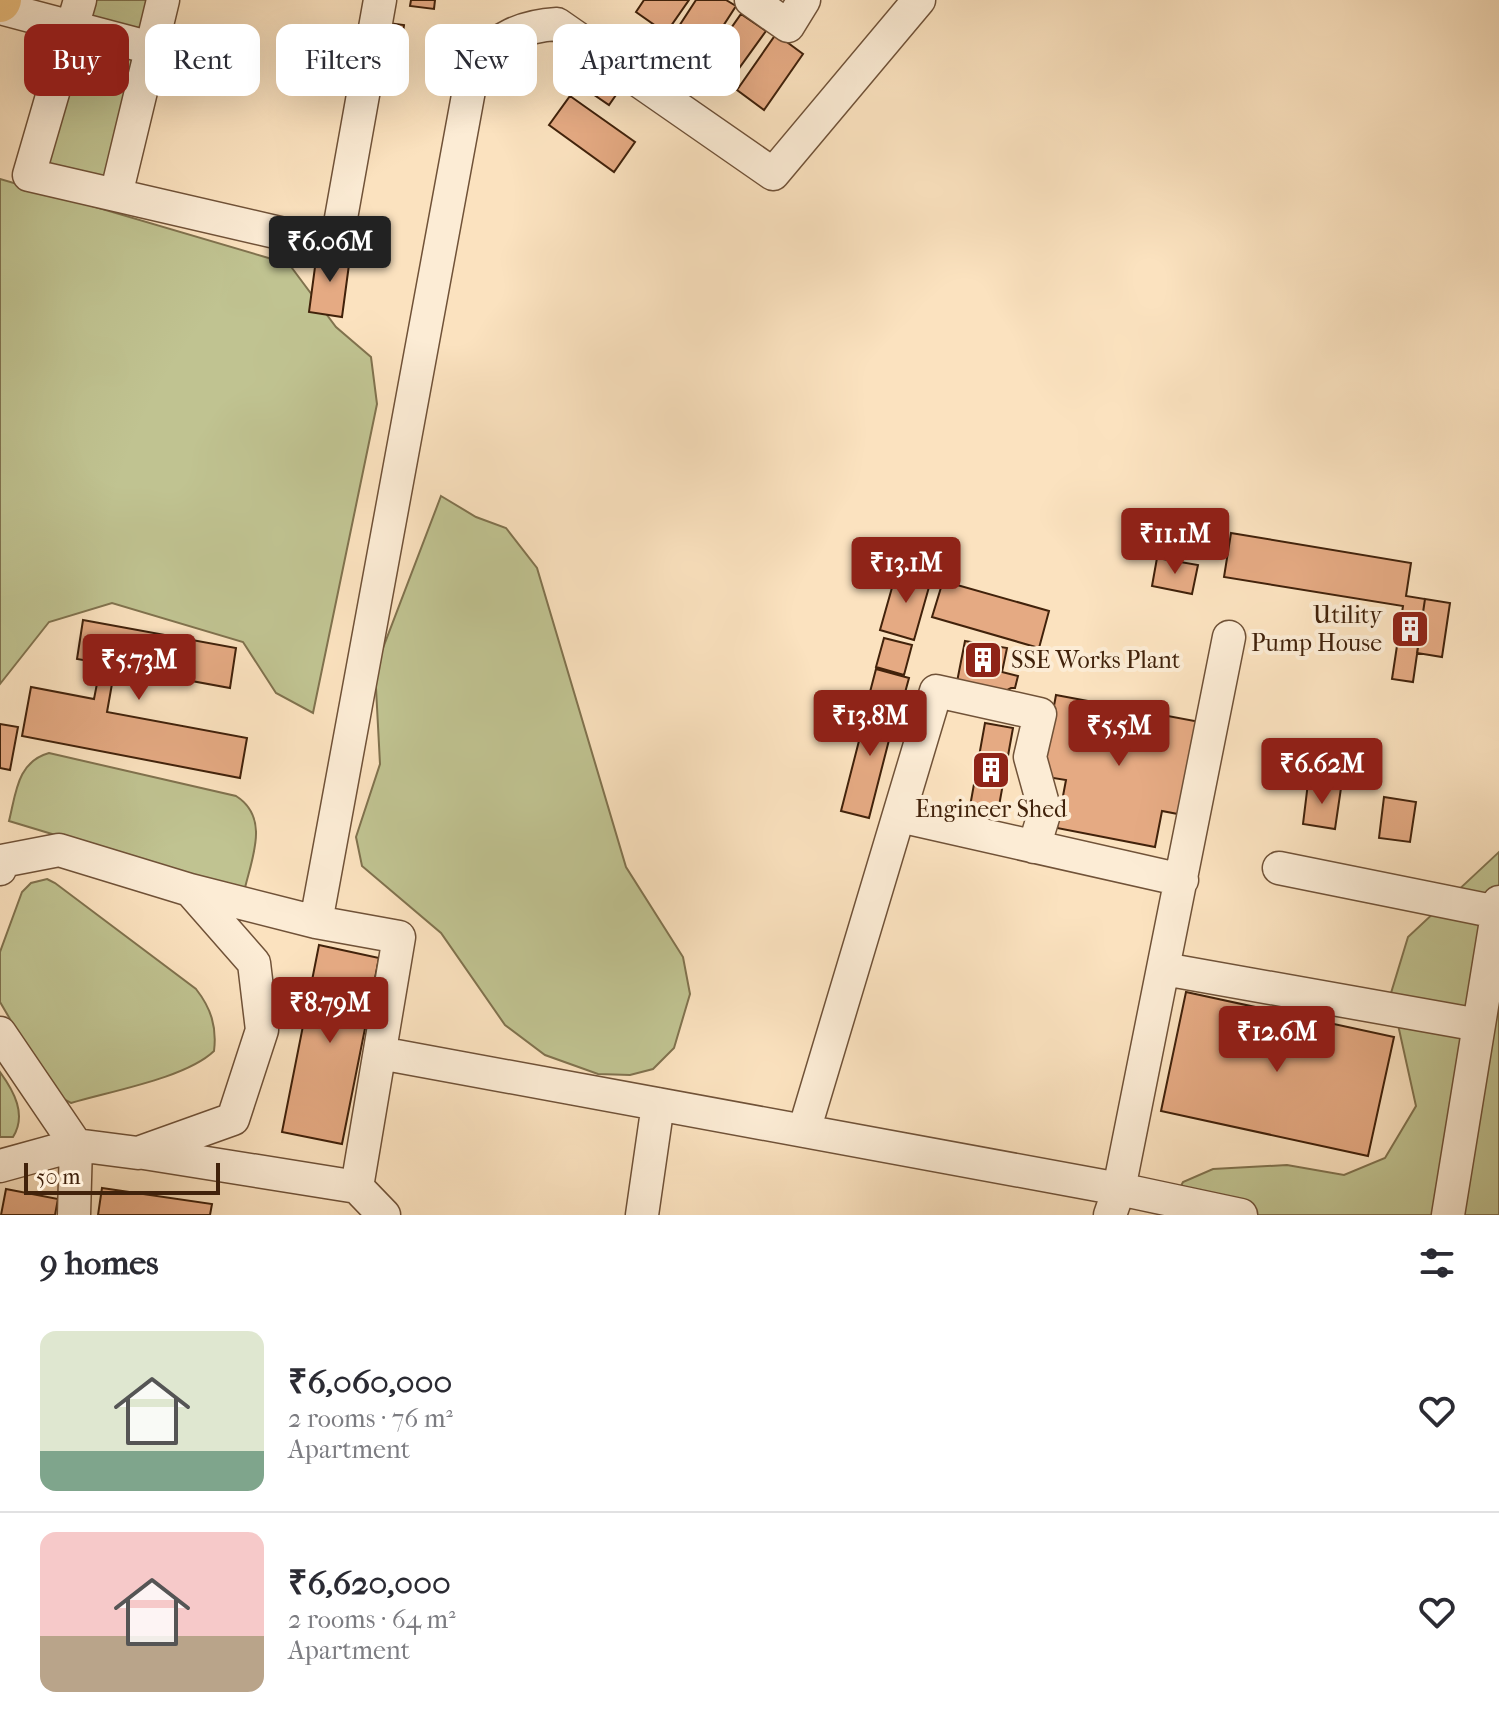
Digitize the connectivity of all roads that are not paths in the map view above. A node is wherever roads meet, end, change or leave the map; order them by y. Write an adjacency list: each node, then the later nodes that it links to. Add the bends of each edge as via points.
1 (163, 0): 8 (street)
2 (380, 0): 11 (street, via 336,246)
3 (751, 0): 4 (street, via 788,26)
4 (804, 0)
5 (919, 0): 20 (street, via 773,174 557,24 502,38 474,63)
6 (0, 3): 7 (street)
7 (76, 13): 9 (street); 11 (street, via 29,175)
8 (157, 24)
9 (145, 45)
10 (145, 73): 11 (street)
11 (116, 195)
12 (1229, 637): 17 (street)
13 (899, 816): 14 (street); 14 (street, via 936,691 1040,714 1030,757 1045,811); 26 (street)
14 (1034, 847): 17 (street)
15 (1279, 868): 19 (street)
16 (0, 869): 18 (street, via 2,861 59,850)
17 (1182, 880): 21 (street)
18 (190, 890): 20 (street); 28 (street, via 254,963 262,1030 233,1119)
19 (1498, 907): 22 (street)
20 (316, 922): 24 (street, via 399,937)
21 (1164, 969): 22 (street); 31 (street)
22 (1479, 1025): 36 (street)
23 (0, 1033): 27 (street)
24 (380, 1053): 25 (street); 30 (street)
25 (658, 1104): 26 (street); 34 (street)
26 (804, 1131): 31 (street)
27 (76, 1145): 28 (street); 29 (street); 32 (street)
28 (138, 1153): 30 (street)
29 (0, 1166)
30 (357, 1187): 33 (street)
31 (1114, 1202): 35 (street)
32 (74, 1215)
33 (384, 1215)
34 (642, 1215)
35 (1241, 1215)
36 (1448, 1215)

